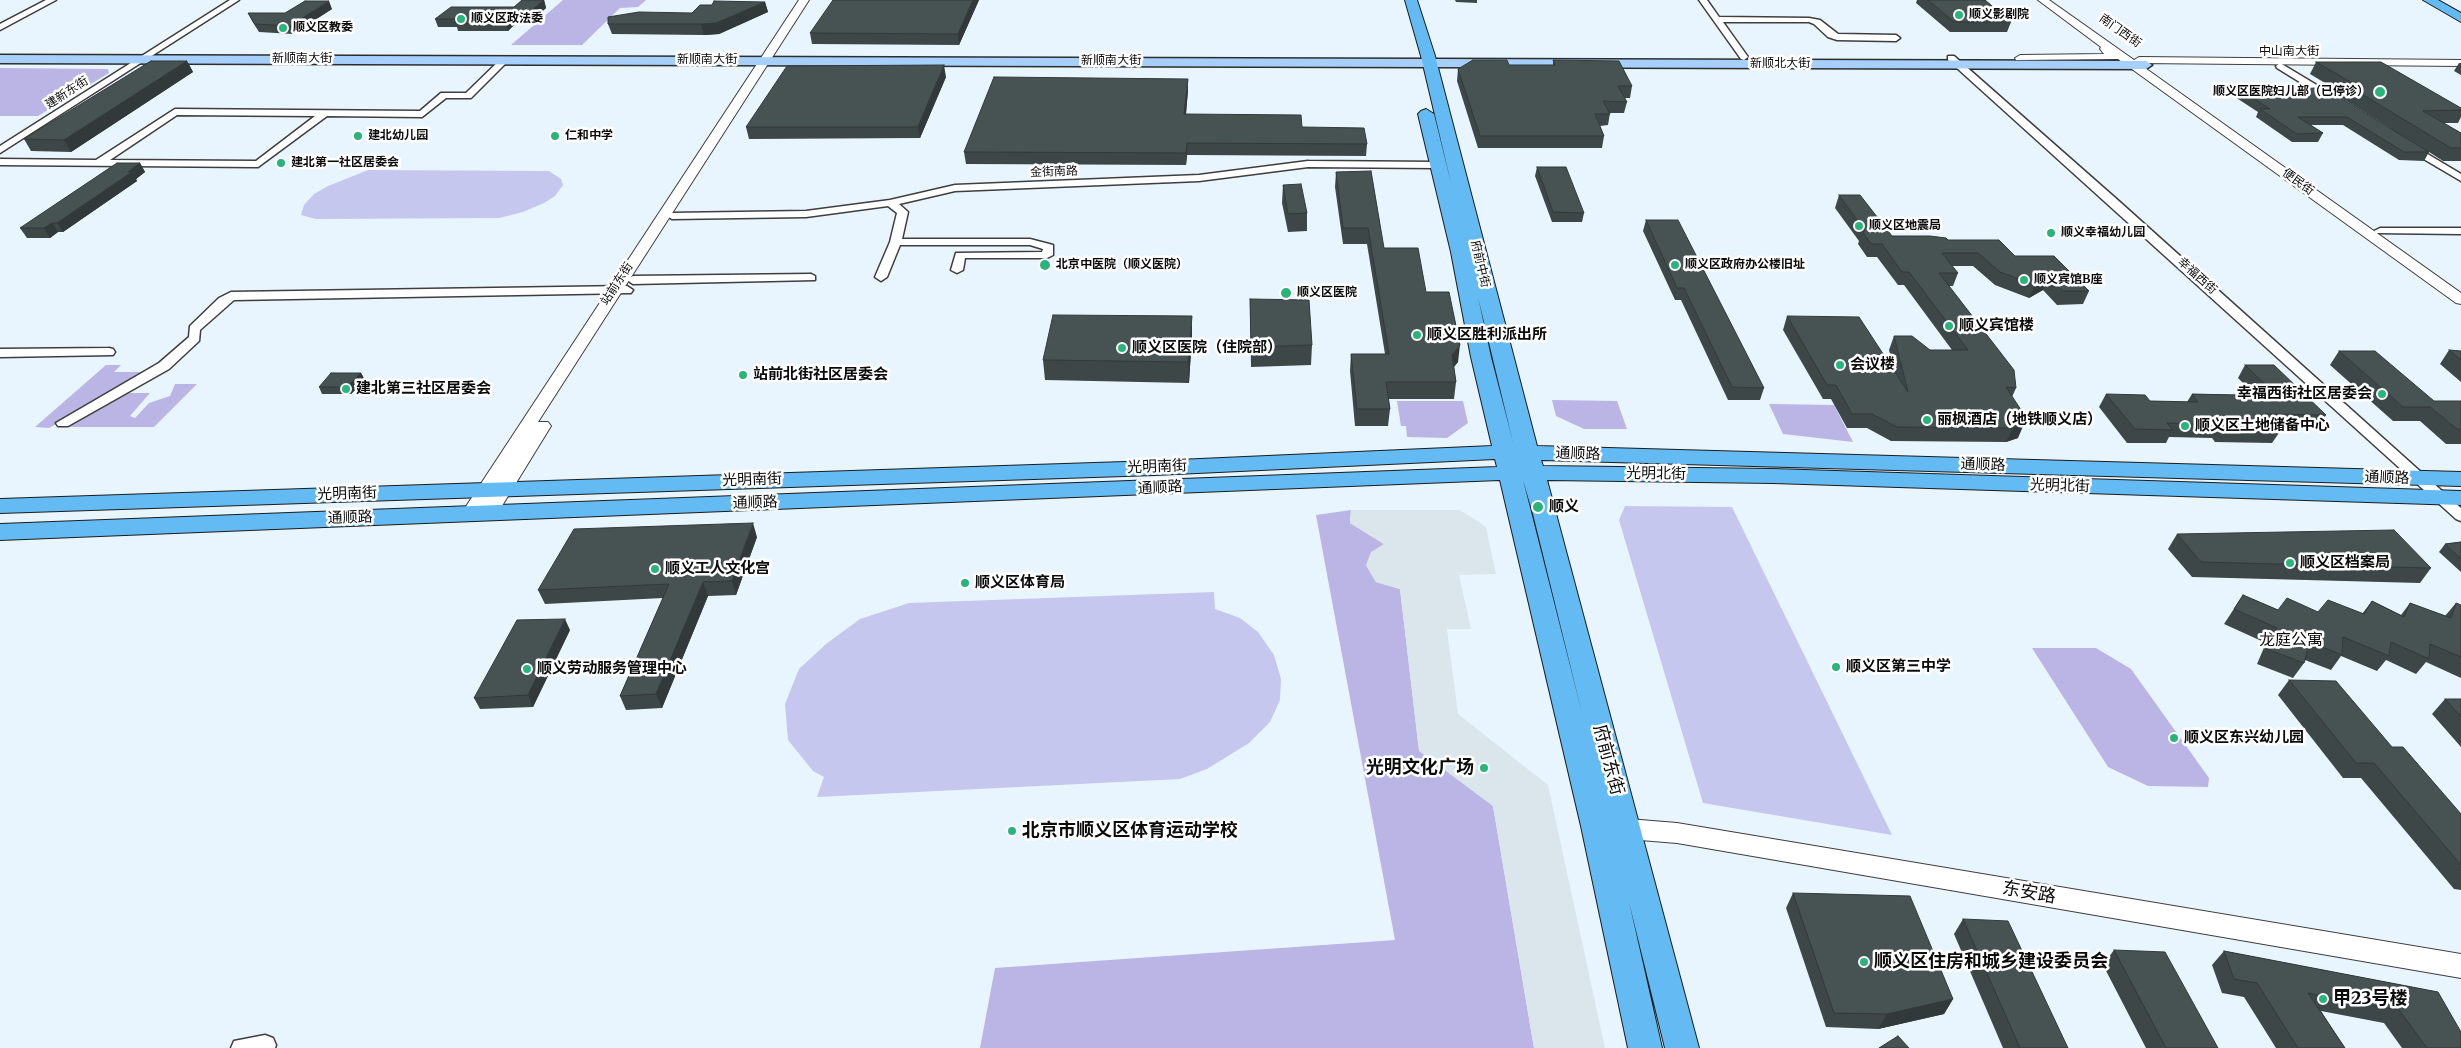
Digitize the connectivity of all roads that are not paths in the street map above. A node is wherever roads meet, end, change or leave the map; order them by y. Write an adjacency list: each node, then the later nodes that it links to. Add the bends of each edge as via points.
1 (52, 0): 18 (street)
2 (235, 0): 21 (street, 建新东街)
3 (804, 0): 23 (street)
4 (811, 0): 23 (street)
5 (1398, 0): 13 (main road)
6 (1411, 0): 22 (main road)
7 (1702, 0): 15 (street)
8 (2043, 0): 16 (street, 南门西街)
9 (2054, 0): 17 (street, 南门西街)
10 (2429, 0): 14 (main road)
11 (2440, 0): 12 (main road)
12 (2461, 12)
13 (1403, 18)
14 (2461, 18)
15 (1717, 19): 19 (street, via 1809,20 1817,22 1831,36); 24 (street)
16 (2073, 21): 28 (street, via 2079,30 2114,57); 29 (street, 南门西街)
17 (2085, 22): 29 (street, 南门西街); 30 (street, via 2100,28 2139,55)
18 (0, 27)
19 (1896, 38)
20 (0, 53): 21 (main road, 新顺南大街)
21 (147, 56): 23 (main road, 新顺南大街); 25 (main road, 新顺南大街); 26 (main road, 新顺南大街); 38 (street, 建新东街)
22 (1418, 56): 23 (main road, 新顺南大街); 24 (main road, 新顺北大街); 27 (main road, 新顺北大街); 41 (main road, 府前中街); 57 (main road, 府前中街)
23 (770, 57): 26 (main road, 新顺南大街); 44 (street, 站前东街); 51 (street, 站前东街)
24 (1744, 58): 27 (main road, 新顺北大街)
25 (0, 59)
26 (506, 59): 34 (street, via 468,96 444,95 422,114)
27 (1954, 61): 28 (main road, 新顺北大街); 58 (street, 幸福西街)
28 (2023, 62): 29 (main road, 新顺北大街); 35 (street, via 2133,70)
29 (2136, 62): 30 (street); 32 (street, 中山南大街); 35 (street, 便民街); 36 (street, 便民街)
30 (2172, 62): 31 (street)
31 (2461, 65): 32 (street, 中山南大街)
32 (2275, 66): 33 (street); 36 (street, via 2173,68 2164,71)
33 (2340, 103)
34 (324, 114): 40 (street, via 175,112); 40 (street, via 258,164)
35 (2206, 116): 53 (street, 便民街)
36 (2223, 119): 45 (street, 便民街)
37 (2397, 138): 42 (street)
38 (0, 150)
39 (0, 162): 40 (street)
40 (98, 163)
41 (1438, 164): 43 (street, 金街南路, via 1308,164 1199,178 955,188); 57 (main road, 府前中街)
42 (2460, 177)
43 (890, 203): 44 (street, 金街南路, via 806,214); 47 (street, via 903,212)
44 (672, 216): 51 (street, 站前东街)
45 (2380, 231): 46 (street); 52 (street, 便民街)
46 (2461, 231)
47 (896, 242): 48 (street, via 1030,242 1049,247 1047,255 960,255); 49 (street)
48 (956, 270)
49 (881, 277)
50 (811, 278): 51 (street)
51 (624, 287): 56 (street, via 232,296 194,329 195,338 164,366); 60 (street, 站前东街)
52 (2461, 288)
53 (2461, 300)
54 (109, 352): 55 (street)
55 (0, 353)
56 (63, 424)
57 (1519, 462): 58 (main road, 通顺路); 60 (main road, 光明南街, via 1155,468); 61 (main road, 光明北街, via 1772,476); 63 (main road, 通顺路, via 1041,494); 66 (main road, 府前东街); 67 (main road, 府前东街)
58 (2420, 479): 59 (main road, 通顺路); 61 (street, 幸福西街)
59 (2461, 479)
60 (494, 489): 62 (main road, 光明南街); 63 (street, 站前东街)
61 (2450, 498): 64 (street, 幸福西街)
62 (0, 506)
63 (479, 514): 65 (main road, 通顺路)
64 (2461, 516)
65 (0, 532)
66 (1596, 826): 67 (street, 东安路); 71 (main road, 府前东街)
67 (1626, 829): 68 (street, 东安路, via 1677,833); 72 (main road, 府前东街)
68 (2461, 966)
69 (265, 1045): 70 (street)
70 (242, 1048)
71 (1646, 1048)
72 (1682, 1048)

